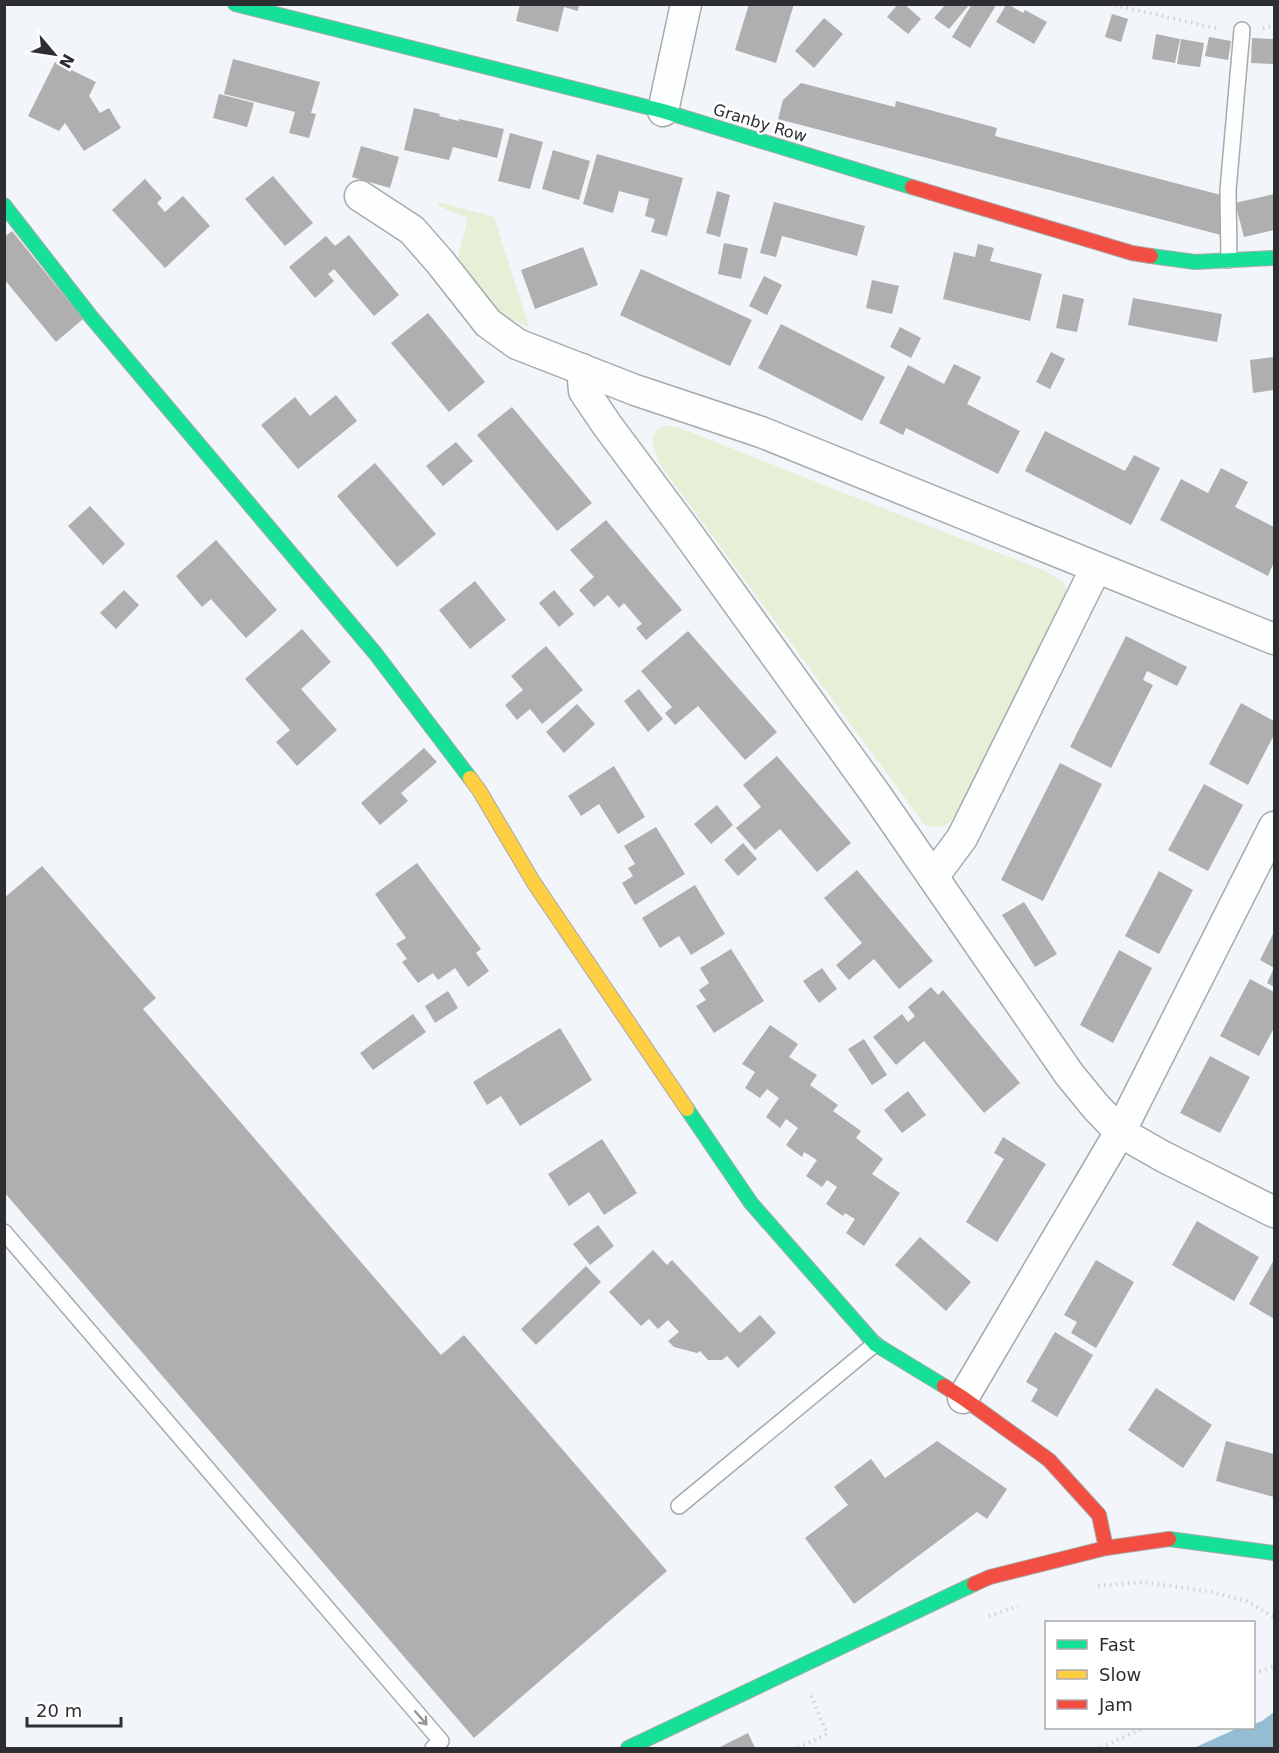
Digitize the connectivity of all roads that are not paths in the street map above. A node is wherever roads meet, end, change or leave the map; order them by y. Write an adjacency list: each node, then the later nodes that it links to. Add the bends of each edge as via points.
1 (235, 4): 4 (street, Granby Row)
2 (686, 4): 4 (street)
3 (1242, 30): 8 (lane, via 1228,190)
4 (663, 111): 8 (street, Granby Row, via 1132,253 1195,262)
5 (360, 196): 9 (street, via 412,230 488,324 517,344)
6 (4, 205): 17 (street, via 92,318 375,653 479,790 534,883 751,1203)
7 (1275, 258): 8 (street, Granby Row)
8 (1229, 260)
9 (582, 369): 10 (street, via 761,432); 13 (street, via 584,391 607,425)
10 (1096, 568): 11 (street); 13 (street, via 962,838)
11 (1275, 639)
12 (1275, 827): 14 (street)
13 (933, 877): 14 (street, via 1069,1074)
14 (1120, 1132): 15 (street); 18 (street)
15 (1275, 1212)
16 (4, 1232): 22 (lane, one-way to 22, via 441,1741)
17 (875, 1344): 18 (street); 19 (lane)
18 (963, 1398): 20 (street, via 1050,1460 1099,1515)
19 (679, 1506)
20 (1106, 1548): 21 (street, via 1172,1539); 23 (street, via 990,1577)
21 (1275, 1553)
22 (433, 1749)
23 (628, 1749)

